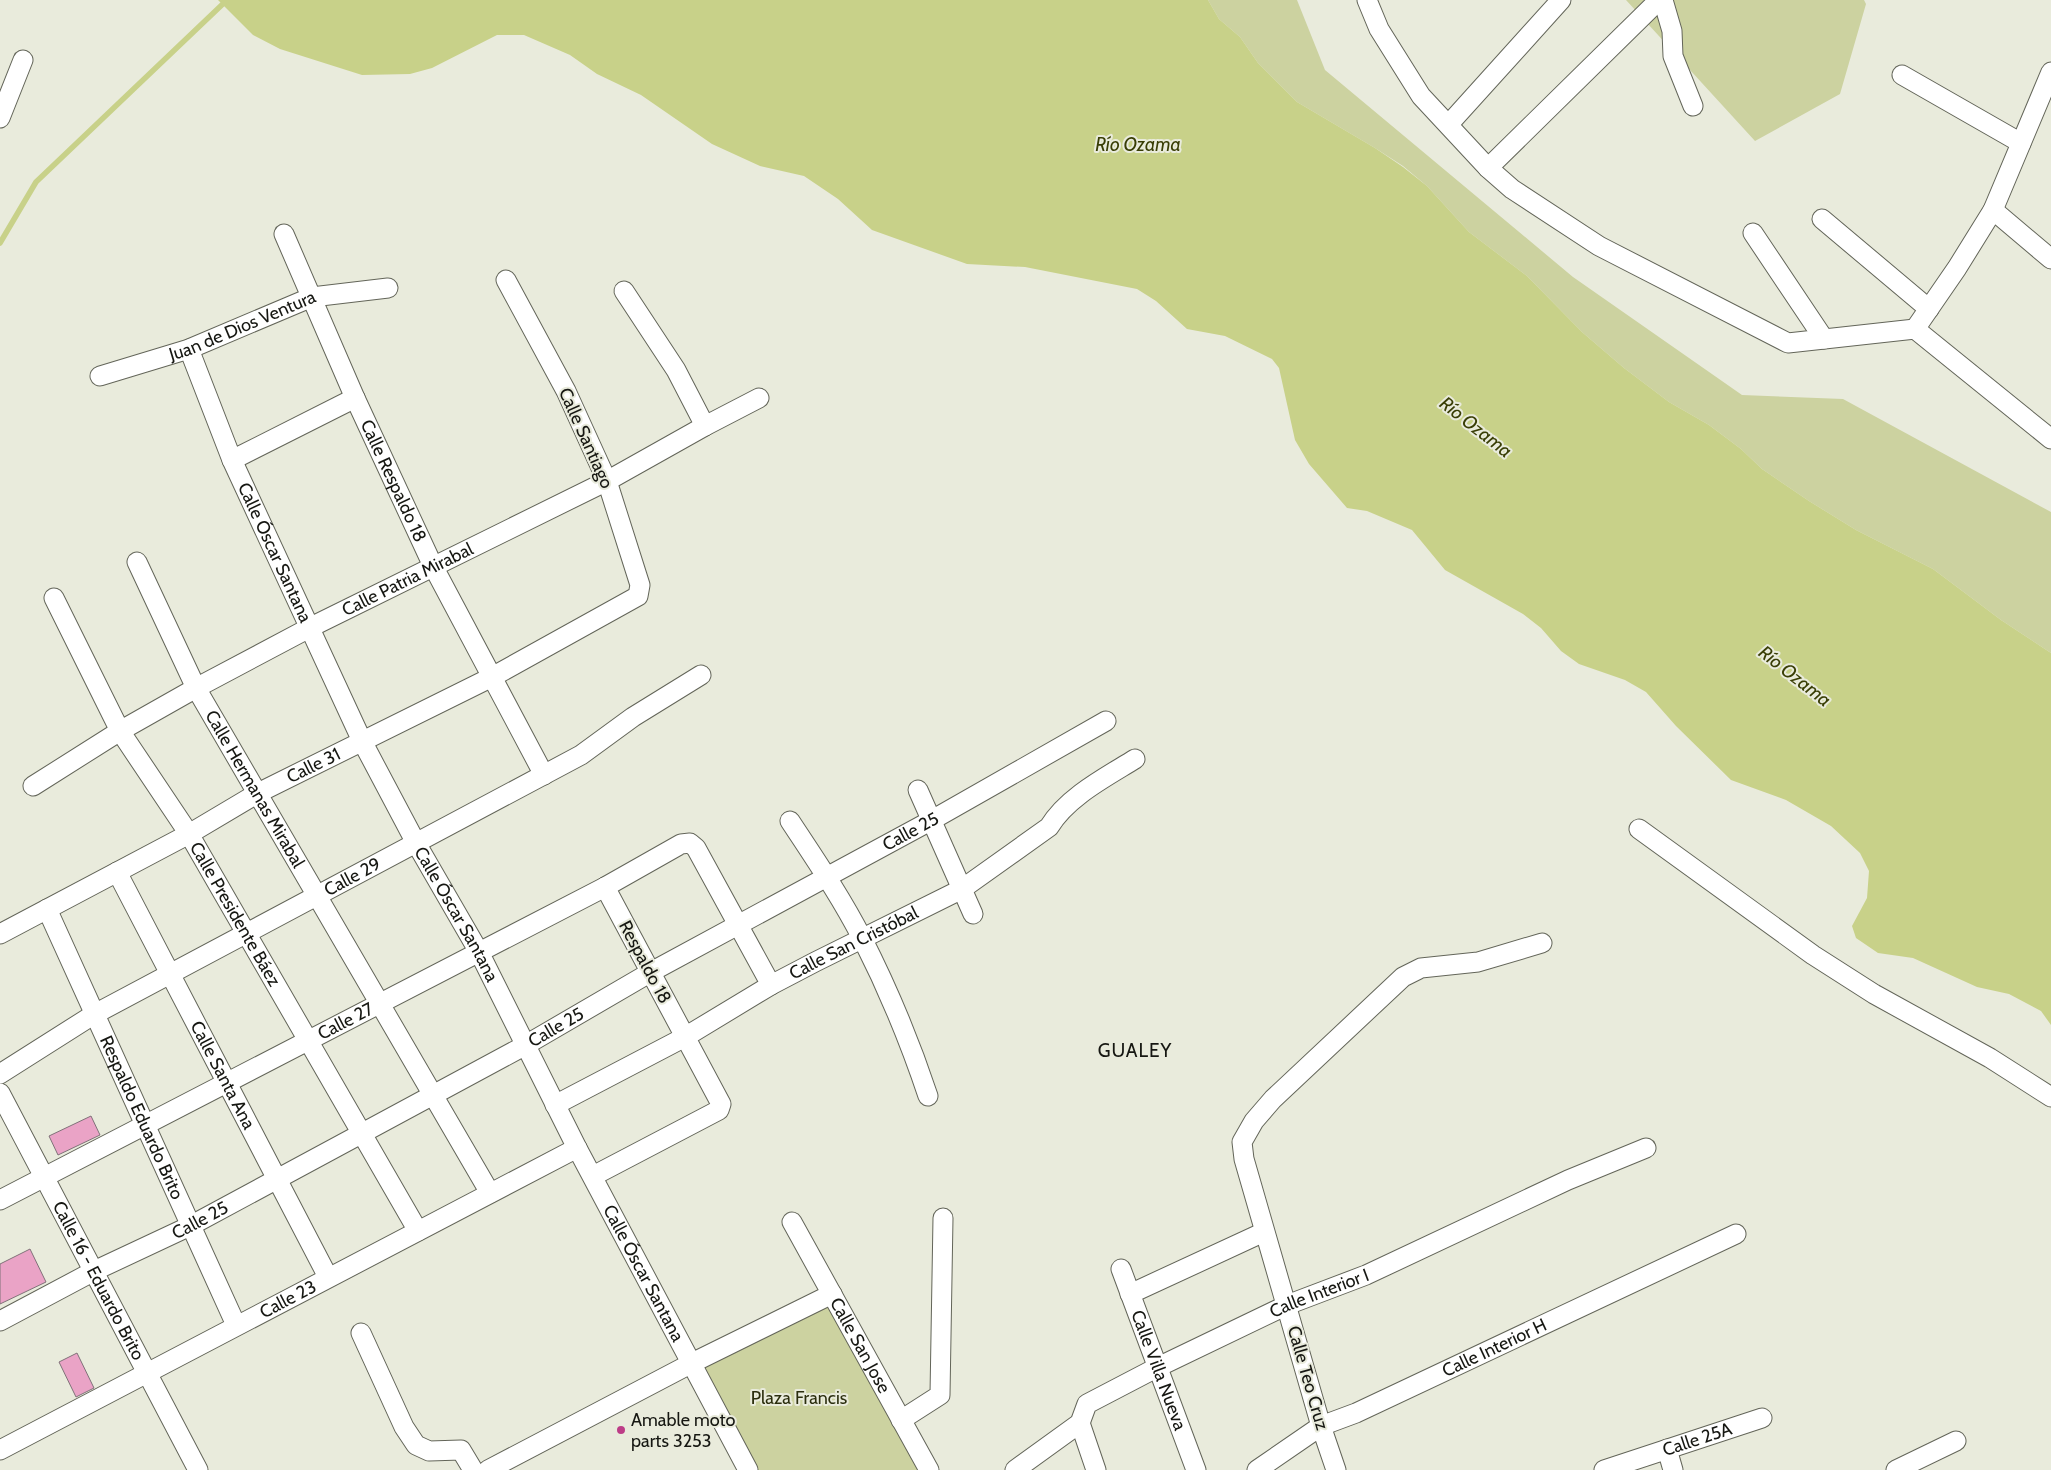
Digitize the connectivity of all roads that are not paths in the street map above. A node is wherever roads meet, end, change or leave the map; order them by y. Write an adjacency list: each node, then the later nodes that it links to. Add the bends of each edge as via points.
1 (1367, 0): 10 (street, via 1379,29 1421,96)
2 (1561, 0): 10 (street)
3 (1659, 0): 12 (street)
4 (1663, 0): 8 (street, via 1672,31 1673,56)
5 (23, 60): 9 (street)
6 (2051, 72): 11 (street)
7 (1902, 75): 11 (street)
8 (1694, 106)
9 (0, 118)
10 (1449, 124): 12 (street)
11 (2021, 143): 13 (street)
12 (1488, 168): 24 (street, via 1512,189 1599,246 1779,339 1788,343)
13 (1992, 210): 17 (street); 22 (street)
14 (1822, 219): 22 (street)
15 (1753, 233): 24 (street)
16 (284, 234): 21 (street, Calle Respaldo 18)
17 (2051, 259)
18 (506, 280): 32 (street, Calle Santiago, via 566,391)
19 (388, 288): 21 (street, Juan de Dios Ventura)
20 (624, 291): 29 (street, via 676,370)
21 (312, 297): 25 (street, Juan de Dios Ventura); 27 (street, Calle Respaldo 18)
22 (1929, 309): 23 (street)
23 (1915, 330): 24 (street); 30 (street)
24 (1824, 339)
25 (189, 349): 26 (street, Juan de Dios Ventura); 31 (street, Calle Óscar Santana)
26 (100, 376)
27 (355, 398): 31 (street); 34 (street, Calle Respaldo 18)
28 (759, 398): 29 (street, Calle Patria Mirabal)
29 (705, 426): 32 (street, Calle Patria Mirabal)
30 (2051, 439)
31 (232, 460): 37 (street, Calle Óscar Santana)
32 (607, 481): 34 (street, Calle Patria Mirabal); 36 (street, Calle Santiago, via 640,585 638,596)
33 (137, 562): 40 (street, Calle Hermanas Mirabal)
34 (433, 566): 37 (street, Calle Patria Mirabal); 39 (street, Calle Respaldo 18)
35 (54, 598): 42 (street, Calle Presidente Báez)
36 (630, 601): 39 (street, Calle 31)
37 (311, 627): 40 (street, Calle Patria Mirabal); 43 (street, Calle Óscar Santana)
38 (701, 675): 45 (street, Calle 29, via 633,717 581,755)
39 (492, 677): 43 (street, Calle 31); 45 (street, Calle Respaldo 18)
40 (196, 688): 42 (street, Calle Patria Mirabal); 48 (street, Calle Hermanas Mirabal)
41 (1106, 721): 49 (street, Calle 25)
42 (120, 731): 46 (street, Calle Patria Mirabal); 52 (street, Calle Presidente Báez)
43 (362, 741): 48 (street, Calle 31); 53 (street, Calle Óscar Santana)
44 (1135, 759): 57 (street, Calle San Cristóbal, via 1093,784 1056,817 1050,828)
45 (544, 775): 53 (street, Calle 29)
46 (33, 786)
47 (918, 790): 49 (street)
48 (258, 793): 52 (street, Calle 31); 58 (street, Calle Hermanas Mirabal)
49 (932, 820): 55 (street, Calle 25); 57 (street)
50 (790, 821): 55 (street)
51 (1639, 830): 80 (street, via 1813,956)
52 (189, 834): 54 (street, Calle 31); 63 (street, Calle Presidente Báez)
53 (416, 843): 58 (street, Calle 29); 66 (street, Calle Óscar Santana)
54 (116, 872): 59 (street, Calle 31); 68 (street, Calle Santa Ana)
55 (827, 878): 61 (street, Calle 25); 64 (street)
56 (605, 887): 61 (street, Calle 27, via 681,844 690,844 696,848); 66 (street, Calle 27); 67 (street, Respaldo 18)
57 (962, 889): 60 (street); 64 (street, Calle San Cristóbal)
58 (317, 896): 63 (street, Calle 29); 70 (street, Calle Hermanas Mirabal)
59 (47, 909): 62 (street, Calle 31); 71 (street, Respaldo Eduardo Brito)
60 (973, 914)
61 (738, 924): 67 (street, Calle 25); 69 (street)
62 (0, 934)
63 (247, 934): 68 (street, Calle 29); 73 (street, Calle Presidente Báez)
64 (862, 937): 69 (street, Calle San Cristóbal); 79 (street, via 905,1033)
65 (1542, 943): 95 (street, Calle Teo Cruz, via 1478,962 1422,968 1403,977 1273,1099 1254,1121 1242,1142)
66 (478, 952): 70 (street, Calle 27); 74 (street, Calle Óscar Santana)
67 (651, 972): 72 (street, Respaldo 18); 74 (street, Calle 25)
68 (170, 974): 71 (street, Calle 29); 76 (street, Calle Santa Ana)
69 (771, 985): 72 (street, Calle San Cristóbal)
70 (380, 1003): 73 (street, Calle 27); 78 (street, Calle Hermanas Mirabal)
71 (94, 1014): 75 (street, Calle 29); 82 (street, Respaldo Eduardo Brito)
72 (686, 1037): 81 (street, Calle San Cristóbal); 86 (street, Respaldo 18, via 721,1104 720,1110)
73 (308, 1042): 76 (street, Calle 27); 83 (street, Calle Presidente Báez)
74 (524, 1046): 78 (street, Calle 25); 81 (street, Calle Óscar Santana)
75 (0, 1074)
76 (228, 1083): 82 (street, Calle 27); 88 (street, Calle Santa Ana)
77 (0, 1092): 87 (street, Calle 16 - Eduardo Brito)
78 (433, 1095): 83 (street, Calle 25); 89 (street, Calle Hermanas Mirabal)
79 (928, 1096)
80 (2051, 1097)
81 (555, 1105): 84 (street, Calle Óscar Santana)
82 (145, 1126): 87 (street, Calle 27); 93 (street, Respaldo Eduardo Brito)
83 (362, 1134): 88 (street, Calle 25); 94 (street, Calle Presidente Báez)
84 (577, 1148): 86 (street, Calle Óscar Santana); 89 (street, Calle 23)
85 (1646, 1148): 102 (street, Calle Interior I, via 1568,1180 1366,1275)
86 (593, 1176): 106 (street, Calle Óscar Santana)
87 (44, 1177): 90 (street, Calle 27); 98 (street, Calle 16 - Eduardo Brito)
88 (278, 1179): 93 (street, Calle 25); 99 (street, Calle Santa Ana)
89 (490, 1193): 94 (street, Calle 23)
90 (0, 1200)
91 (943, 1218): 110 (street, via 940,1395)
92 (792, 1222): 100 (street, Calle San Jose)
93 (190, 1226): 98 (street, Calle 25); 104 (street, Respaldo Eduardo Brito)
94 (418, 1231): 99 (street, Calle 23)
95 (1264, 1232): 101 (street); 102 (street, Calle Teo Cruz)
96 (1736, 1234): 112 (street, Calle Interior H, via 1356,1413)
97 (1121, 1270): 101 (street, Calle Villa Nueva)
98 (94, 1271): 103 (street, Calle 25); 108 (street, Calle 16 - Eduardo Brito)
99 (328, 1277): 104 (street, Calle 23)
100 (832, 1294): 106 (street); 110 (street, Calle San Jose)
101 (1130, 1294): 107 (street, Calle Villa Nueva)
102 (1287, 1305): 107 (street, Calle Interior I); 112 (street, Calle Teo Cruz)
103 (0, 1322)
104 (236, 1325): 108 (street, Calle 23)
105 (361, 1333): 117 (street, via 404,1427 416,1445 429,1451 461,1450)
106 (692, 1364): 118 (street); 119 (street, Calle Óscar Santana)
107 (1156, 1368): 111 (street, Calle Interior I, via 1087,1404); 123 (street, Calle Villa Nueva)
108 (146, 1372): 115 (street, Calle 23); 116 (street, Calle 16 - Eduardo Brito)
109 (1762, 1418): 114 (street, Calle 25A)
110 (901, 1420): 120 (street, Calle San Jose)
111 (1080, 1423): 121 (street, Calle Interior I); 122 (street)
112 (1321, 1426): 124 (street, Calle Interior H); 125 (street, Calle Teo Cruz)
113 (1956, 1440): 128 (street)
114 (1668, 1449): 126 (street, Calle 25A); 127 (street)
115 (0, 1450)
116 (197, 1469)
117 (473, 1470)
118 (488, 1470)
119 (748, 1470)
120 (929, 1470)
121 (1015, 1470)
122 (1096, 1470)
123 (1196, 1470)
124 (1257, 1470)
125 (1336, 1470)
126 (1604, 1470)
127 (1673, 1470)
128 (1896, 1470)

